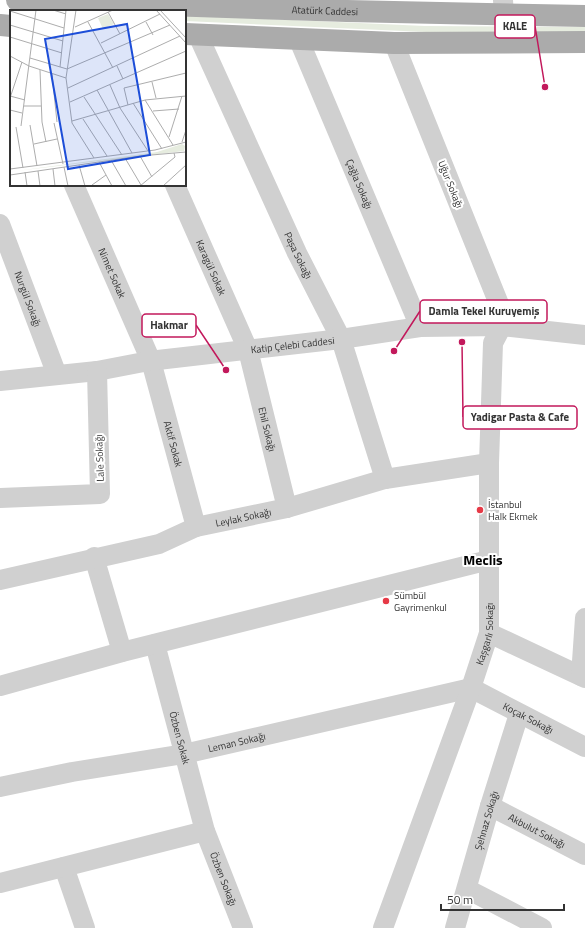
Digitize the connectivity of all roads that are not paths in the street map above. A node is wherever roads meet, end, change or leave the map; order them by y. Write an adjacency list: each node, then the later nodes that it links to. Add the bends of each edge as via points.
1 (17, 0): 2 (main road, Atatürk Caddesi)
2 (77, 2): 3 (main road, Atatürk Caddesi)
3 (179, 3): 4 (main road, Atatürk Caddesi)
4 (274, 4): 5 (main road, Atatürk Caddesi)
5 (364, 6): 6 (main road, Atatürk Caddesi)
6 (504, 7): 7 (main road, Atatürk Caddesi)
7 (585, 16)
8 (0, 25): 9 (main road)
9 (10, 26)
10 (192, 35): 11 (main road); 20 (street, Paşa Sokağı)
11 (299, 40): 13 (main road); 18 (street, Çağla Sokağı)
12 (585, 42): 13 (main road)
13 (394, 43): 17 (street, Uğur Sokağı, via 503,314)
14 (74, 186): 22 (street, Nimet Sokak)
15 (175, 186): 21 (street, Karagül Sokak)
16 (0, 224): 24 (street, Nurgül Sokağı)
17 (502, 326): 18 (street, Katip Çelebi Caddesi); 19 (street, Katip Çelebi Caddesi); 26 (street, Kaşgarlı Sokağı, via 493,343)
18 (420, 327): 20 (street, Katip Çelebi Caddesi)
19 (585, 335)
20 (341, 339): 21 (street, Katip Çelebi Caddesi); 27 (street, Paşa Sokağı)
21 (248, 350): 22 (street, Katip Çelebi Caddesi); 29 (street, Ehil Sokağı)
22 (151, 361): 23 (street, Katip Çelebi Caddesi); 30 (street, Aktif Sokak)
23 (97, 371): 24 (street, Katip Çelebi Caddesi); 28 (street, Lale Sokağı, via 100,494)
24 (57, 375): 25 (street, Katip Çelebi Caddesi)
25 (0, 381)
26 (489, 463): 27 (street, Leylak Sokağı); 32 (street, Kaşgarlı Sokağı)
27 (386, 479): 29 (street, Leylak Sokağı)
28 (0, 498)
29 (287, 508): 30 (street, Leylak Sokağı)
30 (196, 527): 31 (street, Leylak Sokağı, via 158,544)
31 (94, 557): 33 (street, Leylak Sokağı); 37 (street)
32 (489, 560): 35 (street, Kaşgarlı Sokağı); 36 (street)
33 (0, 580)
34 (585, 618): 38 (street)
35 (489, 633): 38 (street); 40 (street, Kaşgarlı Sokağı)
36 (155, 644): 37 (street); 43 (street, Özben Sokak)
37 (122, 652): 39 (street)
38 (583, 677)
39 (0, 686)
40 (471, 688): 41 (street, Koçak Sokağı); 43 (street, Leman Sokağı); 53 (street, Kaşgarlı Sokağı)
41 (519, 714): 42 (street, Koçak Sokağı); 45 (street, Şehnaz Sokağı)
42 (585, 747)
43 (184, 754): 44 (street, Leman Sokağı, via 72,772); 46 (street, Özben Sokak)
44 (0, 787)
45 (490, 806): 47 (street, Akbulut Sokağı); 50 (street, Şehnaz Sokağı)
46 (205, 831): 48 (street); 52 (street, Özben Sokağı)
47 (585, 855)
48 (64, 867): 49 (street); 51 (street)
49 (0, 883)
50 (467, 889): 54 (street, Şehnaz Sokağı); 55 (street)
51 (85, 928)
52 (243, 928)
53 (383, 928)
54 (455, 928)
55 (542, 928)

